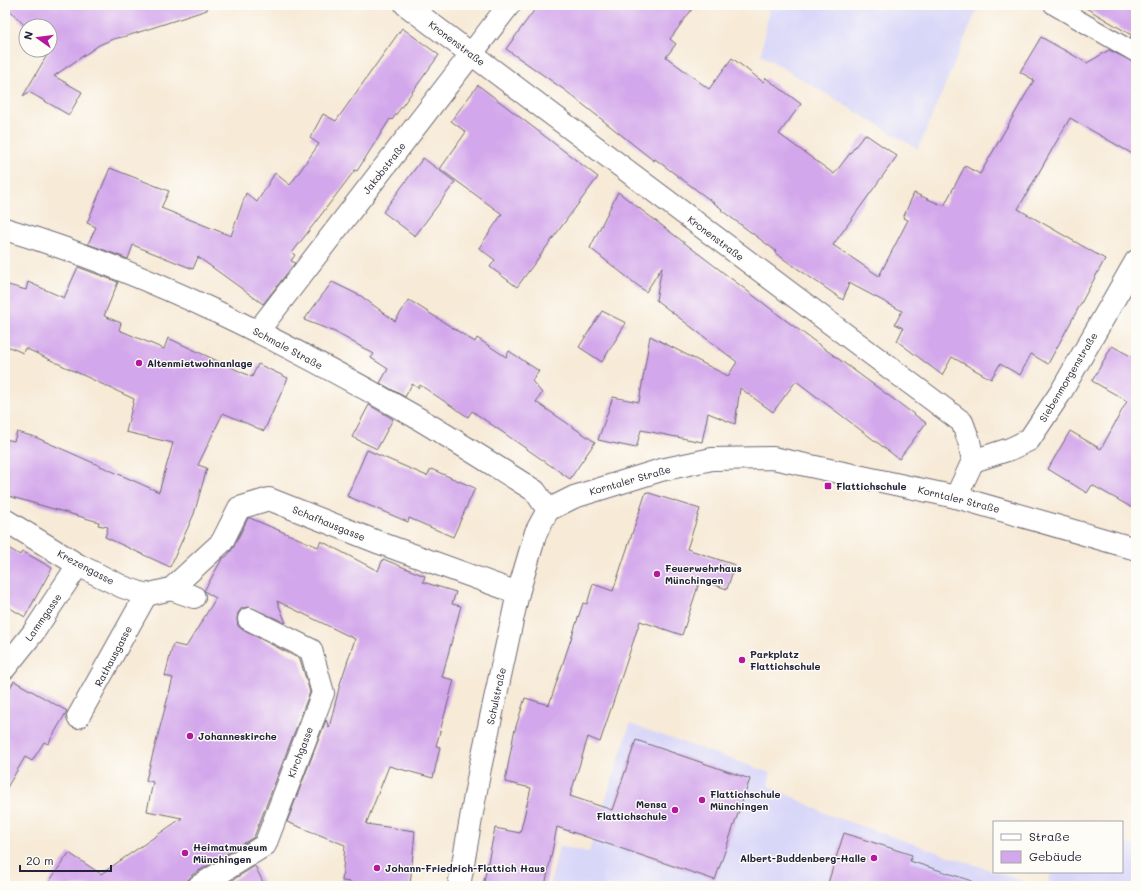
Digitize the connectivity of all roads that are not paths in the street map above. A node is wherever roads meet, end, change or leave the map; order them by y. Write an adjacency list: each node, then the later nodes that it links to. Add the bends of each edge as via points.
1 (406, 5): 5 (street, Kronenstraße)
2 (509, 5): 5 (street, Jakobstraße)
3 (1053, 5): 4 (lane)
4 (1136, 53)
5 (472, 55): 8 (street, Jakobstraße); 9 (street, Kronenstraße, via 962,422)
6 (5, 229): 8 (street, Schmale Straße, via 89,256)
7 (1136, 261): 9 (street, Siebenmorgenstraße, via 1061,392 1028,440)
8 (258, 331): 11 (street, Schmale Straße, via 415,417 535,491)
9 (973, 461): 10 (street)
10 (956, 497): 11 (street, Korntaler Straße, via 773,458 740,457 712,459 661,470 574,497); 13 (street, Korntaler Straße)
11 (548, 510): 16 (street, Schulstraße, via 536,532)
12 (5, 520): 14 (street, Krezengasse)
13 (1136, 549)
14 (78, 565): 17 (street, Krezengasse); 20 (street, Lammgasse, via 33,633)
15 (171, 589): 16 (street, Schafhausgasse, via 222,542 239,508 269,499); 17 (street); 18 (street)
16 (518, 593): 23 (street, Schulstraße, via 480,768)
17 (146, 595): 21 (street, Rathausgasse)
18 (194, 597)
19 (249, 620): 22 (street, Kirchgasse, via 311,650 323,693 265,845)
20 (5, 668)
21 (78, 716)
22 (199, 886)
23 (459, 886)

